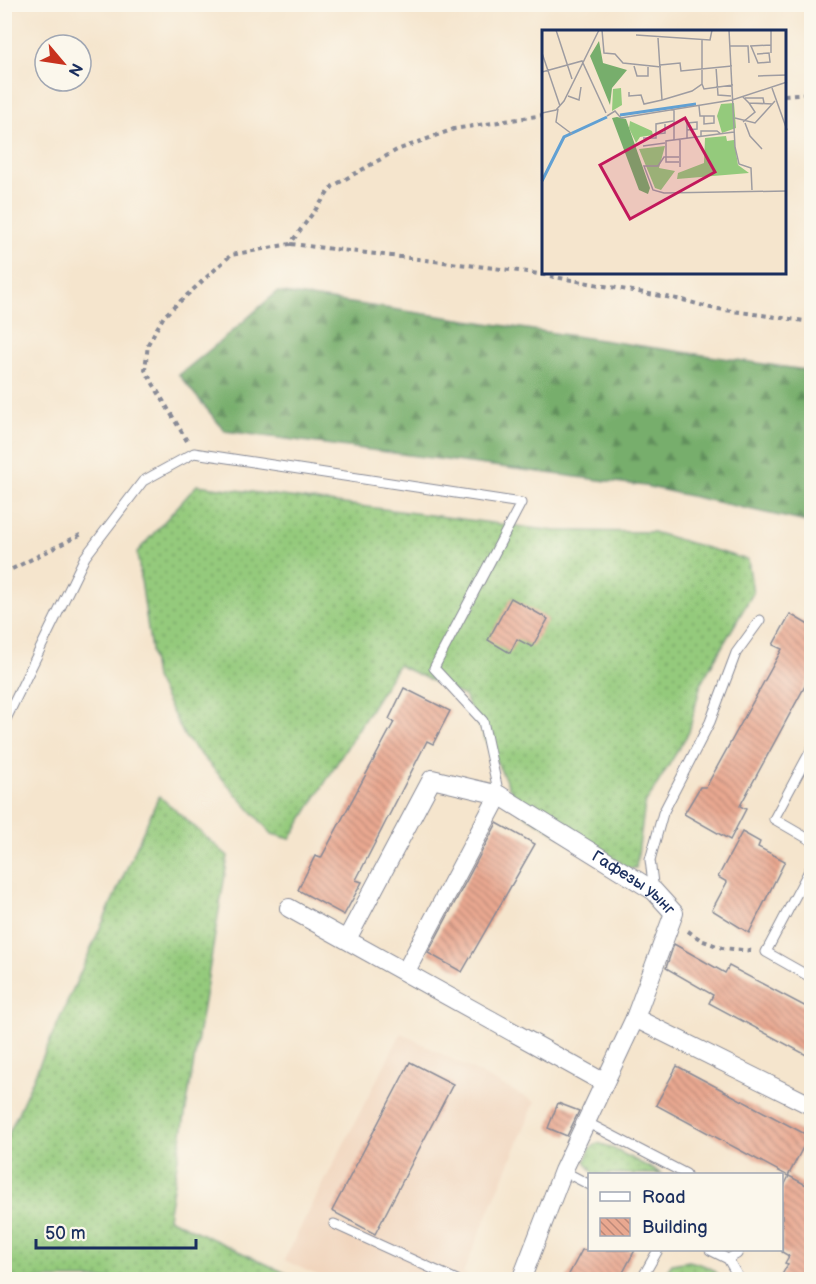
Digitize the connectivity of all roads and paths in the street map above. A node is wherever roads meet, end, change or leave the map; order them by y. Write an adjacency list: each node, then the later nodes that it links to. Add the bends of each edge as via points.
1 (812, 93): 2 (path)
2 (786, 95)
3 (542, 115): 4 (path, via 454,129 397,150 333,186)
4 (290, 244): 5 (path, via 526,272 711,308); 6 (path, via 231,255 164,316 148,344 145,370)
5 (812, 322)
6 (194, 453): 10 (lane, via 143,481 85,557); 12 (lane, via 521,503 434,668 483,721)
7 (86, 531): 8 (path)
8 (4, 573)
9 (760, 620): 15 (lane, via 736,653 710,722 663,813 650,860)
10 (4, 723)
11 (812, 748): 13 (lane, via 774,819)
12 (499, 795): 15 (street, Гафезы уынг); 18 (street, Гафезы уынг, via 432,779); 20 (street)
13 (812, 841)
14 (812, 865): 19 (lane)
15 (654, 891): 17 (street, Гафезы уынг, via 674,913)
16 (289, 908): 18 (street)
17 (667, 932): 19 (path, via 690,931 722,948); 22 (street, Гафезы уынг)
18 (347, 939): 20 (street)
19 (766, 952): 21 (lane)
20 (405, 971): 23 (street)
21 (812, 978)
22 (635, 1018): 23 (street, Гафезы уынг); 24 (street)
23 (603, 1082): 25 (street, Гафезы уынг)
24 (812, 1106)
25 (586, 1122): 26 (street, Гафезы уынг); 27 (lane)
26 (563, 1171): 28 (lane); 35 (street, Гафезы уынг)
27 (684, 1173)
28 (588, 1184)
29 (334, 1224): 34 (lane)
30 (657, 1251): 36 (lane)
31 (712, 1251): 33 (lane)
32 (738, 1251): 33 (lane)
33 (728, 1259): 37 (lane)
34 (457, 1280)
35 (522, 1280)
36 (641, 1280)
37 (740, 1280)

